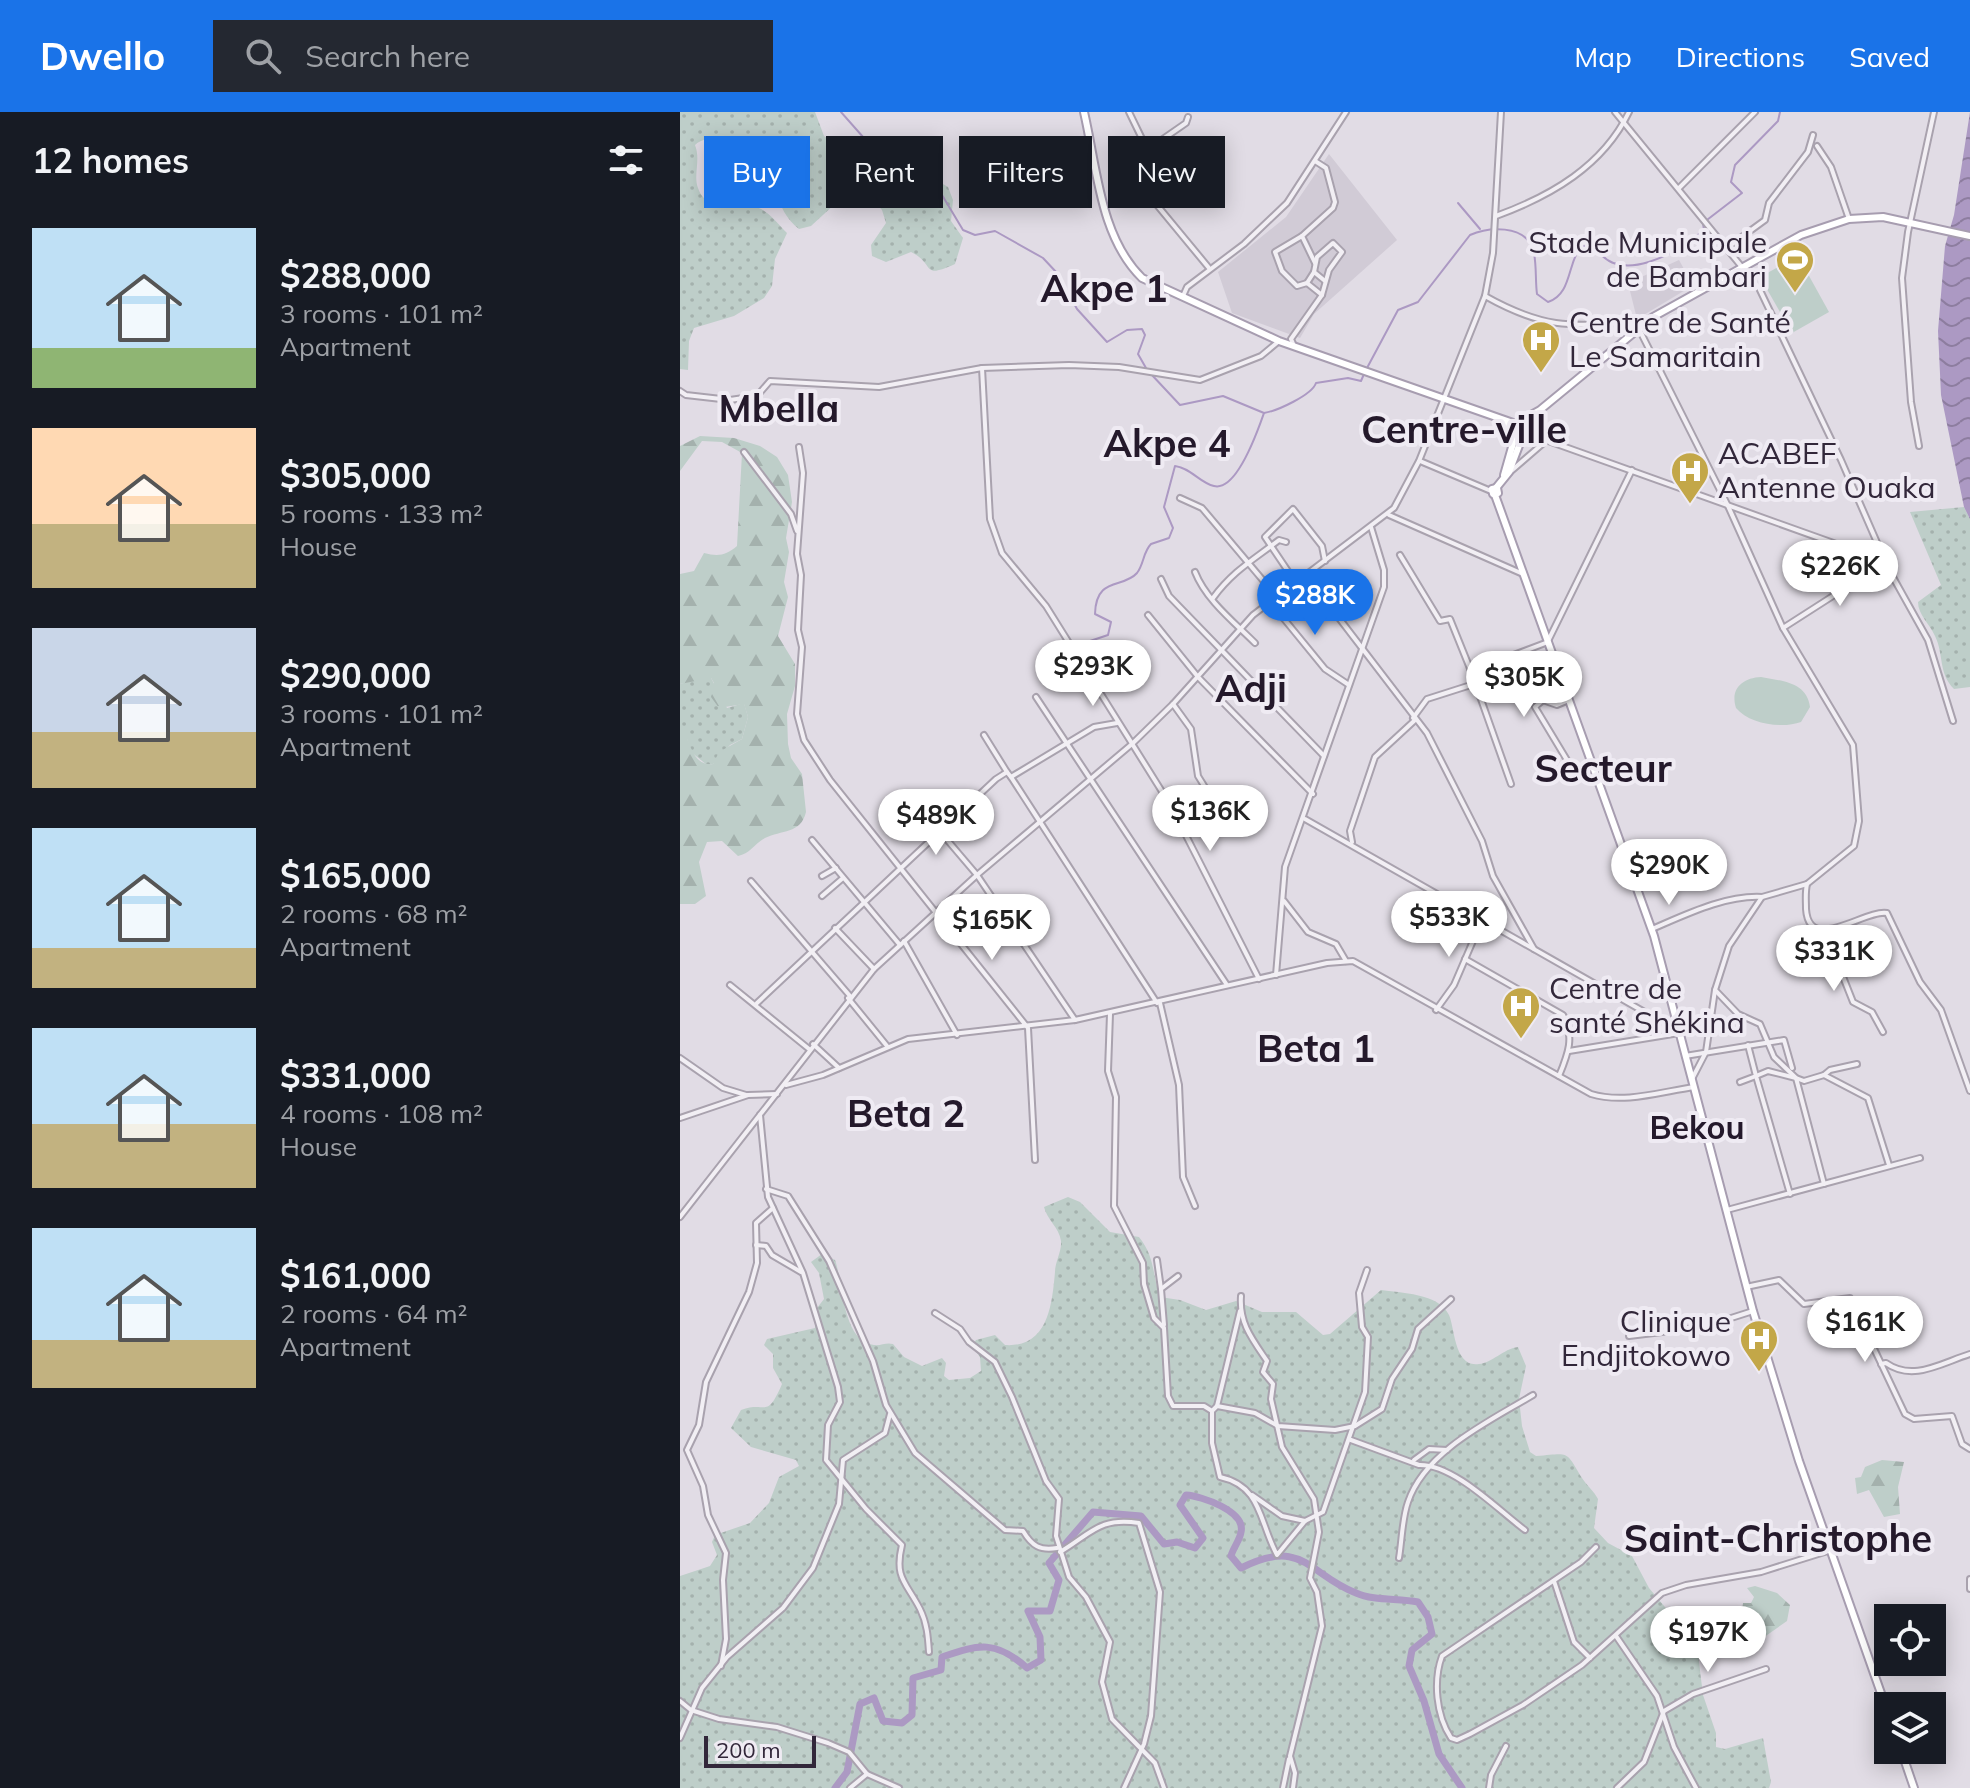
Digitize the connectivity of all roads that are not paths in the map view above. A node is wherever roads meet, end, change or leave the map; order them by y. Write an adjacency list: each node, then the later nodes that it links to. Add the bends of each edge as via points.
1 (1084, 112): 34 (main road, via 1120,253 1142,278)
2 (1129, 112): 12 (street)
3 (1346, 112): 15 (street)
4 (1615, 112): 10 (street)
5 (1629, 112): 10 (street)
6 (1755, 112): 16 (street)
7 (1934, 112): 20 (street)
8 (1501, 114): 18 (street)
9 (1188, 117): 13 (street)
10 (1624, 122): 16 (street); 18 (street, via 1580,174)
11 (1813, 135): 23 (street, via 1808,152 1769,203 1765,220)
12 (1140, 136)
13 (1167, 136)
14 (1817, 146): 19 (street, via 1831,167)
15 (1315, 161): 21 (street, via 1326,168 1335,202); 27 (street, via 1273,218)
16 (1679, 188): 24 (street)
17 (1159, 208): 27 (street)
18 (1495, 216): 33 (street)
19 (1849, 219): 20 (main road); 25 (main road)
20 (1910, 222): 22 (main road); 43 (street, via 1902,278)
21 (1302, 236): 26 (street); 31 (street, via 1275,252 1289,279 1297,286)
22 (1970, 236)
23 (1734, 243): 24 (street); 25 (street)
24 (1727, 248): 28 (street)
25 (1768, 252): 28 (main road)
26 (1315, 263): 29 (street); 30 (street, via 1331,244 1341,249)
27 (1209, 268): 34 (street)
28 (1743, 268): 35 (main road); 56 (street, via 1765,300)
29 (1314, 272): 30 (street); 31 (street)
30 (1325, 281): 32 (street)
31 (1307, 283): 32 (street)
32 (1322, 295): 37 (street, via 1291,339)
33 (1485, 296): 35 (street, via 1544,323 1632,322); 40 (street)
34 (1182, 298): 36 (main road)
35 (1638, 327): 41 (main road); 51 (street)
36 (1279, 341): 37 (main road); 38 (street, via 1261,356 1200,380 1069,365)
37 (1294, 346): 40 (main road)
38 (982, 368): 39 (street, via 879,387 770,381 757,396 730,400); 86 (street, via 993,534 1017,576 1046,606)
39 (680, 391)
40 (1443, 398): 41 (main road); 46 (street)
41 (1522, 430): 42 (street); 48 (main road)
42 (1547, 440): 47 (street); 48 (street)
43 (1919, 446)
44 (799, 447): 54 (street, via 803,473)
45 (744, 452): 54 (street, via 791,514)
46 (1419, 461): 49 (street); 52 (street)
47 (1632, 470): 51 (street); 73 (street)
48 (1507, 471): 49 (main road)
49 (1494, 491): 63 (main road)
50 (1180, 498): 59 (street, via 1202,508)
51 (1728, 506): 56 (street, via 1867,555); 71 (street)
52 (1388, 514): 53 (street); 63 (street)
53 (1371, 527): 60 (street); 76 (street, via 1385,579)
54 (798, 533): 105 (street, via 800,728 820,768)
55 (1286, 542): 57 (street, via 1279,540)
56 (1879, 546): 61 (street)
57 (1271, 547): 59 (street); 60 (street, via 1265,537 1295,508 1322,546); 66 (street)
58 (1400, 555): 77 (street, via 1440,621 1450,619)
59 (1248, 561): 67 (street); 68 (street)
60 (1325, 561): 64 (street)
61 (1889, 570): 71 (street, via 1836,594); 85 (street, via 1928,640)
62 (1195, 572): 68 (street)
63 (1526, 574): 73 (main road)
64 (1306, 575): 66 (street); 76 (street)
65 (1161, 579): 75 (street, via 1169,596)
66 (1296, 583): 67 (street)
67 (1277, 597): 69 (street)
68 (1213, 598): 72 (street)
69 (1271, 602): 72 (street); 80 (street, via 1325,669)
70 (1148, 615): 78 (street)
71 (1783, 628): 110 (street, via 1856,756 1859,821 1854,846)
72 (1239, 631): 74 (street); 75 (street)
73 (1550, 640): 77 (street); 82 (main road)
74 (1255, 643)
75 (1221, 652): 78 (street); 90 (street)
76 (1363, 652): 80 (street); 84 (street)
77 (1471, 671): 79 (street)
78 (1198, 677): 83 (street); 96 (street)
79 (1474, 684): 84 (street, via 1427,699); 95 (street)
80 (1349, 685): 90 (street)
81 (1036, 697): 88 (street)
82 (1569, 700): 91 (street, via 1557,705 1543,700 1535,707); 118 (main road)
83 (1173, 704): 89 (street); 98 (street, via 1191,729 1198,776)
84 (1414, 719): 103 (street, via 1375,757 1350,831); 121 (street, via 1432,741 1482,841 1493,876)
85 (1953, 721)
86 (1118, 722): 88 (street, via 1094,727); 89 (street)
87 (984, 735): 92 (street)
88 (1065, 743): 93 (street); 94 (street)
89 (1132, 744): 94 (street); 127 (street, via 1188,837)
90 (1324, 756): 96 (street)
91 (1573, 770)
92 (1007, 772): 93 (street); 101 (street, via 968,803)
93 (1011, 777): 100 (street)
94 (1091, 779): 100 (street); 129 (street)
95 (1511, 784)
96 (1313, 794): 99 (street)
97 (909, 795): 101 (street)
98 (1211, 797)
99 (1305, 819): 103 (street); 113 (street, via 1285,867)
100 (1042, 823): 106 (street); 133 (street)
101 (942, 833): 105 (street); 106 (street)
102 (812, 840): 104 (street)
103 (1353, 844): 116 (street)
104 (836, 868): 107 (street); 108 (street)
105 (902, 870): 114 (street); 115 (street)
106 (977, 875): 115 (street); 136 (street)
107 (822, 876)
108 (843, 878): 111 (street); 114 (street)
109 (751, 881): 122 (street)
110 (1807, 884): 112 (street); 119 (street, via 1807,918)
111 (822, 896)
112 (1762, 897): 118 (street, via 1697,910); 130 (street, via 1729,946)
113 (1284, 900): 124 (street, via 1308,932 1336,944); 126 (street)
114 (864, 903): 117 (street); 120 (street)
115 (934, 913): 120 (street); 137 (street)
116 (1482, 920): 121 (street); 123 (street)
117 (835, 928): 122 (street); 125 (street)
118 (1652, 929): 138 (main road)
119 (1818, 930): 139 (street, via 1832,949 1853,1002 1875,1015); 159 (street, via 1887,913 1920,982 1941,1010)
120 (902, 943): 125 (street); 140 (street)
121 (1534, 949): 138 (street)
122 (809, 951): 131 (street); 132 (street)
123 (1465, 959): 134 (street); 145 (street, via 1563,1015)
124 (1346, 961): 126 (street); 134 (street, via 1361,963)
125 (874, 969): 131 (street)
126 (1276, 975): 127 (street)
127 (1259, 979): 129 (street)
128 (730, 985): 132 (street)
129 (1228, 986): 133 (street)
130 (1715, 990): 141 (street, via 1738,1014 1760,1024); 146 (street)
131 (849, 997): 143 (street); 144 (street)
132 (757, 1003): 143 (street)
133 (1159, 1003): 135 (street); 170 (street, via 1179,1085 1183,1177)
134 (1436, 1010): 153 (street)
135 (1110, 1013): 136 (street); 186 (street, via 1108,1071 1116,1097 1114,1206 1143,1263 1154,1318)
136 (1075, 1020): 137 (street)
137 (1028, 1028): 140 (street); 165 (street)
138 (1679, 1032): 145 (street); 147 (main road)
139 (1883, 1032)
140 (957, 1035): 144 (street)
141 (1767, 1042): 142 (street); 151 (street, via 1774,1057); 151 (street, via 1784,1040)
142 (1747, 1044): 146 (street); 154 (street)
143 (811, 1046): 150 (street); 158 (street)
144 (887, 1046): 150 (street)
145 (1569, 1051): 153 (street)
146 (1706, 1052): 147 (street); 157 (street)
147 (1685, 1056): 157 (main road)
148 (680, 1058): 161 (street, via 723,1088)
149 (1857, 1064): 152 (street)
150 (839, 1068): 158 (street)
151 (1793, 1071): 155 (street)
152 (1824, 1075): 155 (street, via 1809,1081); 166 (street, via 1868,1098)
153 (1559, 1076): 157 (street, via 1607,1099)
154 (1756, 1076): 155 (street, via 1768,1071); 156 (street); 169 (street)
155 (1796, 1078): 167 (street)
156 (1740, 1082)
157 (1693, 1083): 172 (main road)
158 (785, 1085): 160 (street)
159 (1970, 1091)
160 (777, 1094): 161 (street); 162 (street)
161 (748, 1095): 163 (street)
162 (760, 1112): 168 (street); 173 (street)
163 (680, 1118)
164 (1920, 1158): 166 (street)
165 (1035, 1160)
166 (1889, 1165): 167 (street)
167 (1824, 1184): 169 (street)
168 (766, 1189): 171 (street); 193 (street, via 788,1196 829,1261)
169 (1790, 1194): 172 (street)
170 (1195, 1206)
171 (773, 1208): 174 (street, via 756,1223); 177 (street)
172 (1725, 1211): 179 (main road)
173 (680, 1217)
174 (756, 1245): 177 (street, via 766,1246); 216 (street, via 749,1292 706,1382 699,1425 687,1450 726,1553)
175 (1157, 1260): 180 (street)
176 (1367, 1270): 195 (street, via 1359,1293 1368,1337 1365,1392)
177 (803, 1273): 201 (street, via 838,1387 840,1402 828,1425 826,1460)
178 (1178, 1276): 180 (street)
179 (1746, 1287): 184 (main road); 189 (street, via 1779,1280 1804,1304 1850,1298)
180 (1161, 1289): 186 (street)
181 (1241, 1296): 183 (street)
182 (1451, 1299): 195 (street, via 1418,1329 1382,1409)
183 (1240, 1311): 191 (street); 194 (street, via 1245,1329 1267,1361 1263,1372 1273,1384)
184 (1753, 1311): 187 (street, via 1703,1327); 208 (main road)
185 (935, 1313): 207 (street, via 995,1362 1046,1481 1059,1499)
186 (1164, 1328): 192 (street, via 1173,1406)
187 (1629, 1336)
188 (1970, 1354): 189 (street, via 1911,1372)
189 (1881, 1364): 197 (street, via 1905,1414 1914,1419 1952,1416 1962,1444)
190 (1533, 1395): 198 (street)
191 (1217, 1406): 192 (street); 194 (street, via 1255,1413)
192 (1212, 1411): 202 (street, via 1220,1477 1239,1481)
193 (890, 1413): 201 (street, via 885,1433 843,1460); 207 (street, via 915,1453 948,1485 1005,1530 1023,1531 1030,1543)
194 (1278, 1426): 195 (street); 203 (street, via 1288,1460 1314,1499)
195 (1355, 1426): 196 (street)
196 (1350, 1439): 199 (street); 203 (street, via 1323,1512)
197 (1970, 1449)
198 (1449, 1450): 199 (street, via 1429,1449); 200 (street)
199 (1414, 1460): 200 (street)
200 (1431, 1465): 205 (street, via 1477,1489); 209 (street, via 1407,1503)
201 (842, 1481): 214 (street, via 902,1545 897,1565 920,1609); 216 (street, via 839,1504 804,1582)
202 (1249, 1492): 204 (street, via 1282,1516); 204 (street, via 1277,1555)
203 (1315, 1516): 204 (street); 225 (street, via 1318,1549 1310,1578 1322,1626)
204 (1305, 1521)
205 (1525, 1530)
206 (1596, 1547): 211 (street)
207 (1059, 1550): 224 (street, via 1069,1577 1110,1642 1102,1682 1112,1719); 224 (street, via 1116,1519 1139,1523 1160,1592 1151,1716)
208 (1831, 1550): 213 (street, via 1761,1572 1662,1593); 218 (main road)
209 (1399, 1558)
210 (1970, 1579): 212 (street)
211 (1554, 1581): 215 (street, via 1574,1642); 215 (street, via 1442,1656 1438,1703 1446,1731 1457,1740 1470,1734 1535,1698)
212 (1970, 1589)
213 (1616, 1636): 215 (street); 221 (street)
214 (929, 1652)
215 (1590, 1658)
216 (721, 1666): 220 (street)
217 (1766, 1669): 221 (street, via 1693,1694)
218 (1881, 1692)
219 (680, 1701): 220 (street)
220 (691, 1710): 222 (street); 227 (street, via 828,1743 849,1752)
221 (1664, 1711): 235 (street, via 1644,1762); 236 (street, via 1674,1747)
222 (680, 1738)
223 (1506, 1746): 234 (street)
224 (1141, 1749): 230 (street); 231 (street, via 1155,1763)
225 (1290, 1756): 232 (street); 233 (street)
226 (1906, 1764): 237 (main road)
227 (867, 1774): 228 (street); 229 (street)
228 (850, 1788)
229 (899, 1788)
230 (1124, 1788)
231 (1164, 1788)
232 (1283, 1788)
233 (1293, 1788)
234 (1489, 1788)
235 (1617, 1788)
236 (1696, 1788)
237 (1914, 1788)

